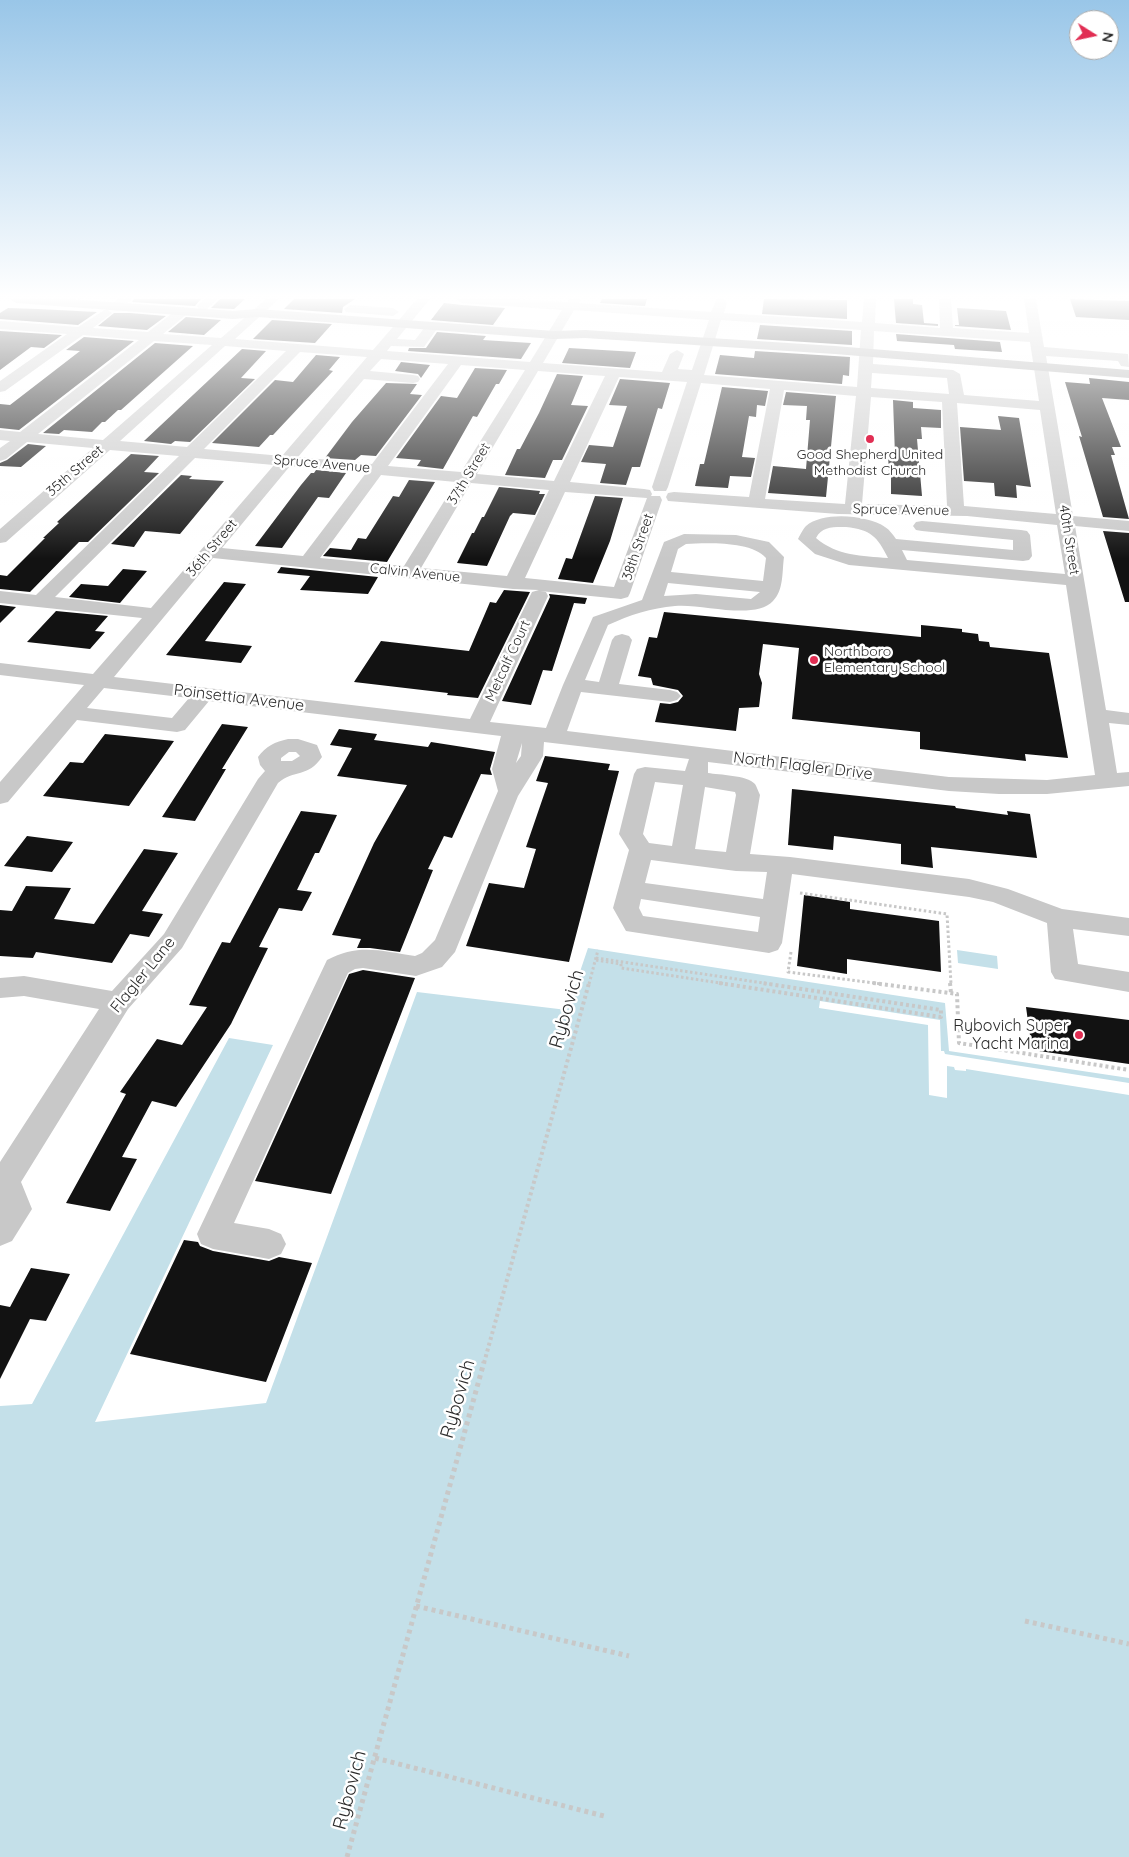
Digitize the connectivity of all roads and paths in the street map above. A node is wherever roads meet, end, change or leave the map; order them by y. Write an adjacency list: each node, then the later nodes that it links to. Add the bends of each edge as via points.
1 (778, 385): 31 (street)
2 (90, 386): 22 (street)
3 (174, 386): 23 (street, 35th Street)
4 (258, 386): 24 (street)
5 (349, 386): 26 (street, 36th Street)
6 (439, 386): 27 (street)
7 (522, 386): 28 (street, 37th Street)
8 (608, 386): 29 (street)
9 (694, 386): 30 (street, 38th Street)
10 (786, 386): 16 (street)
11 (864, 386): 16 (street)
12 (892, 386): 17 (street)
13 (924, 386): 18 (street)
14 (953, 386): 19 (street)
15 (1044, 386): 20 (street, 40th Street)
16 (864, 392): 17 (street); 32 (street)
17 (893, 394): 18 (street)
18 (924, 397): 19 (street)
19 (953, 399): 20 (street); 33 (street)
20 (1047, 406): 34 (street, 40th Street)
21 (0, 435): 22 (street, Spruce Avenue)
22 (24, 437): 23 (street, Spruce Avenue); 25 (street)
23 (106, 444): 24 (street, Spruce Avenue); 37 (street, 35th Street)
24 (190, 452): 26 (street, Spruce Avenue); 54 (street)
25 (0, 456)
26 (286, 461): 27 (street, Spruce Avenue); 39 (street, 36th Street)
27 (378, 469): 28 (street, Spruce Avenue); 43 (street)
28 (467, 477): 29 (street, Spruce Avenue); 46 (street, 37th Street)
29 (561, 486): 30 (street, Spruce Avenue); 49 (street)
30 (658, 495): 31 (street, Spruce Avenue); 51 (street, 38th Street)
31 (756, 503): 32 (street, Spruce Avenue)
32 (853, 509): 33 (street, Spruce Avenue)
33 (956, 511): 34 (street, Spruce Avenue)
34 (1066, 520): 35 (street, Spruce Avenue); 48 (street, 40th Street)
35 (1129, 526)
36 (873, 528): 38 (street); 38 (street, via 904,524 1021,535 1023,556); 45 (street, via 865,524 825,523 812,529 807,539 830,556)
37 (0, 538)
38 (890, 544): 45 (street)
39 (208, 552): 43 (street, Calvin Avenue); 56 (street, 36th Street)
40 (668, 553): 41 (street); 44 (street, via 670,546 683,539 749,543 771,551); 47 (street)
41 (697, 556)
42 (754, 561): 44 (street)
43 (308, 562): 46 (street, Calvin Avenue)
44 (774, 563): 50 (street)
45 (900, 564): 48 (street)
46 (409, 572): 49 (street, Calvin Avenue)
47 (660, 577): 50 (street); 55 (street)
48 (1075, 580): 65 (street, 40th Street)
49 (513, 582): 51 (street, Calvin Avenue)
50 (770, 588): 55 (street, via 766,598 757,604 689,599)
51 (622, 594)
52 (539, 596): 67 (street, Metcalf Court)
53 (0, 597): 54 (street)
54 (41, 601): 56 (street)
55 (649, 604): 60 (street, via 626,609 600,621)
56 (155, 614): 59 (street, 36th Street)
57 (622, 640): 61 (street)
58 (0, 669): 59 (street, Poinsettia Avenue)
59 (98, 681): 62 (street, Poinsettia Avenue); 64 (street, 36th Street)
60 (573, 685): 61 (street); 69 (street)
61 (607, 689): 63 (street)
62 (204, 694): 64 (street, via 177,725); 67 (street, Poinsettia Avenue)
63 (670, 696)
64 (71, 713): 74 (street, 36th Street)
65 (1097, 715): 66 (street); 73 (street, 40th Street)
66 (1129, 719)
67 (477, 727): 68 (street, North Flagler Drive)
68 (522, 732): 69 (street, North Flagler Drive); 92 (street, via 533,745 532,756 509,791 446,945 432,960 416,966 363,958 349,960 337,967 213,1234)
69 (554, 736): 70 (street, North Flagler Drive)
70 (700, 754): 72 (street); 73 (street, North Flagler Drive, via 957,785 1047,787)
71 (280, 769): 88 (street, Flagler Lane, via 269,779 173,941)
72 (695, 779): 75 (street, via 645,774 631,834); 76 (street); 77 (street, via 732,783 744,788 748,795)
73 (1120, 783)
74 (0, 797)
75 (640, 850): 76 (street); 79 (street)
76 (682, 856): 77 (street)
77 (736, 863): 78 (street)
78 (778, 888): 79 (street); 79 (street, via 769,944 635,924 626,908); 80 (street, via 969,888 999,895); 87 (path, via 947,914)
79 (630, 889)
80 (1059, 918): 81 (street); 85 (street, via 1065,972)
81 (1129, 927)
82 (792, 943): 87 (path, via 788,972)
83 (598, 950): 84 (path, Rybovich)
84 (596, 959): 84 (path, via 942,1010 942,1016 621,968 621,964); 93 (path, Rybovich)
85 (1129, 982)
86 (0, 988): 88 (street, via 24,986)
87 (951, 993): 89 (path, via 957,994 959,1043)
88 (118, 1002): 90 (street, Flagler Lane)
89 (1129, 1070)
90 (2, 1182): 91 (street, Flagler Lane, via 16,1209)
91 (0, 1231)
92 (269, 1244)
93 (416, 1606): 96 (path); 97 (path, Rybovich)
94 (1025, 1621): 95 (path)
95 (1129, 1644)
96 (629, 1656)
97 (375, 1758): 98 (path); 99 (path, Rybovich)
98 (604, 1816)
99 (347, 1857)

